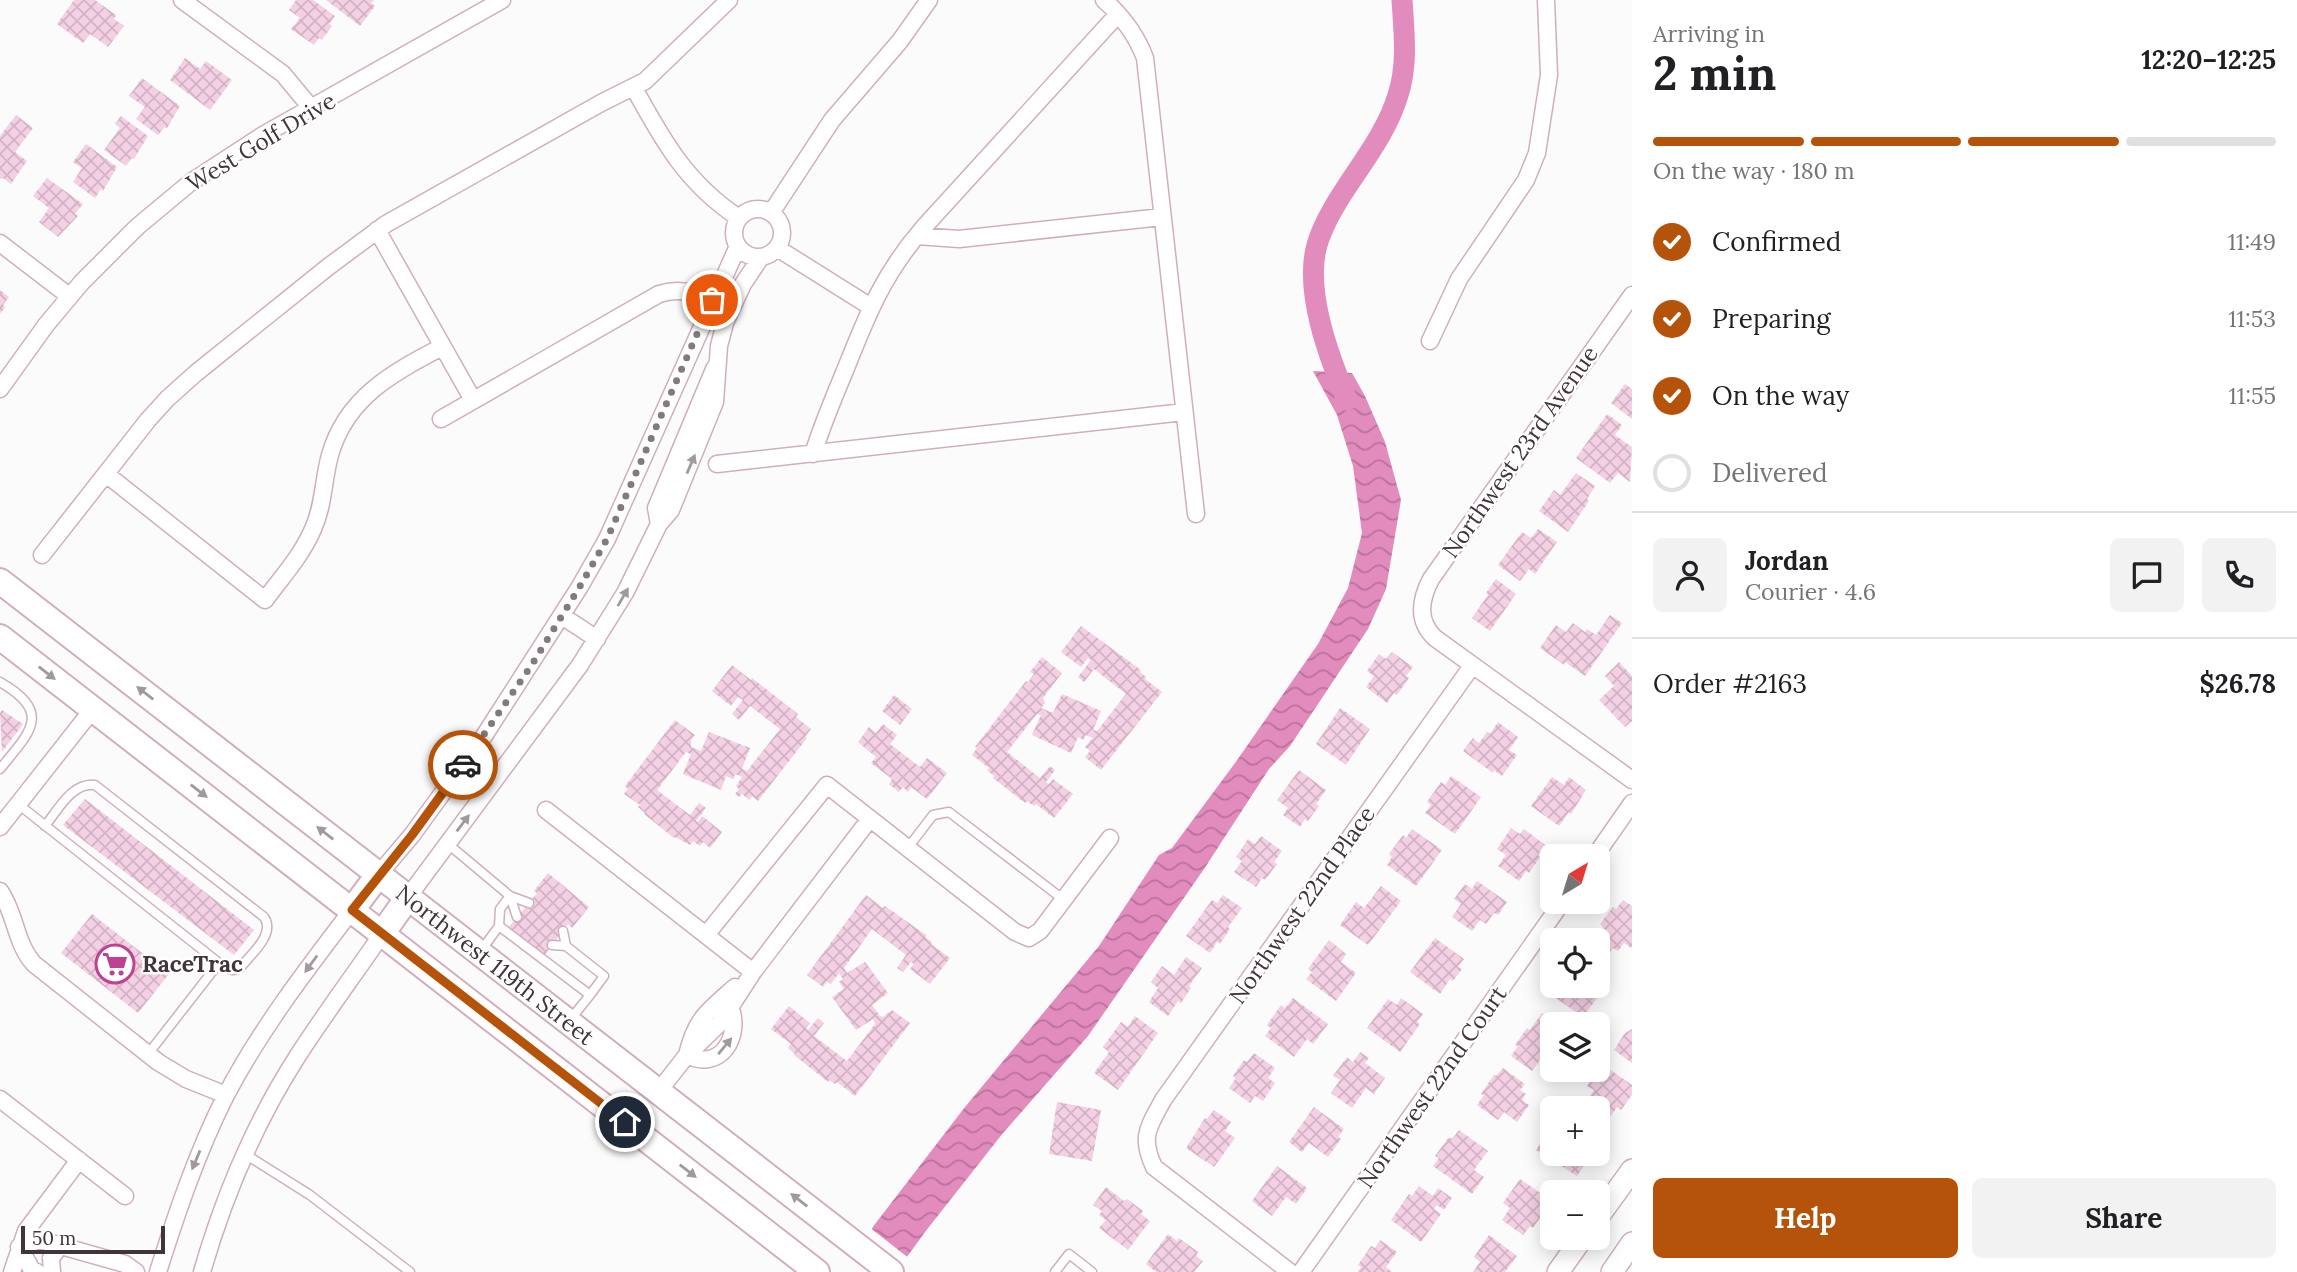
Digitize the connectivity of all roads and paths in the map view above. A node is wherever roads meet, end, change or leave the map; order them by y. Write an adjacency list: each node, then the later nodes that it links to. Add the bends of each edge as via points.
1 (183, 0): 9 (street, via 284,74)
2 (502, 0): 9 (street, West Golf Drive)
3 (730, 0): 8 (street)
4 (929, 0): 10 (street, via 821,135)
5 (1104, 0): 7 (street)
6 (1546, 0): 23 (street, via 1549,75 1534,164 1459,279)
7 (1118, 14): 11 (street, via 1145,58); 14 (street)
8 (634, 88): 12 (street, via 693,181); 13 (street)
9 (312, 109): 20 (street, West Golf Drive, via 191,182 128,235)
10 (771, 213): 12 (street, via 751,211); 17 (street, via 782,233)
11 (1162, 217): 14 (street, via 959,239); 30 (street)
12 (739, 218): 16 (street, via 734,232)
13 (377, 230): 24 (street); 34 (street, via 183,384)
14 (917, 236): 22 (street, via 890,270)
15 (0, 243): 20 (street)
16 (738, 246): 18 (street, via 747,255); 21 (street)
17 (777, 248): 18 (street); 22 (street)
18 (761, 257): 25 (street, via 730,311)
19 (1632, 295): 42 (street, Northwest 23rd Avenue, via 1431,579 1422,599 1422,615 1432,636)
20 (69, 296): 26 (street, West Golf Drive)
21 (712, 300): 27 (street); 28 (street, via 683,290 659,294)
22 (871, 307): 32 (street)
23 (1430, 341)
24 (442, 347): 28 (street); 34 (street, via 390,375 353,408 334,443 313,528 265,600)
25 (717, 363): 29 (street); 36 (street, one-way to 25, via 671,510 712,413 718,390)
26 (0, 389)
27 (671, 392): 29 (street); 39 (street, via 607,539)
28 (473, 400): 31 (street)
29 (698, 405): 36 (street, via 656,508)
30 (1184, 412): 32 (street); 35 (street)
31 (441, 419)
32 (813, 454): 33 (street)
33 (717, 464)
34 (106, 474): 37 (street)
35 (1196, 514)
36 (659, 524): 41 (street, one-way to 36)
37 (42, 555)
38 (0, 581): 57 (highway, Northwest 119th Street, one-way to 38)
39 (562, 616): 41 (street); 57 (street, via 457,774)
40 (0, 637): 44 (highway, Northwest 119th Street, one-way to 44)
41 (597, 639): 54 (street, one-way to 41)
42 (1472, 666): 46 (street); 102 (street, Northwest 22nd Place, via 1149,1126 1146,1150 1154,1167)
43 (0, 682): 45 (lane, via 27,703 32,721)
44 (93, 709): 48 (street); 63 (highway, Northwest 119th Street, one-way to 63)
45 (0, 769)
46 (1632, 780)
47 (1632, 803): 55 (street)
48 (18, 804): 51 (lane); 52 (street)
49 (546, 810): 69 (street)
50 (869, 820): 56 (street); 69 (street, via 827,785); 74 (street)
51 (45, 825): 73 (lane); 73 (lane, via 74,791 95,785 264,917 268,932 240,968 230,971)
52 (0, 827)
53 (1110, 838): 61 (street)
54 (448, 844): 59 (lane); 60 (street)
55 (1603, 844)
56 (906, 849): 61 (lane, via 933,815 949,812); 61 (street, via 1029,939)
57 (379, 874): 60 (highway, Northwest 119th Street); 63 (highway)
58 (0, 891): 77 (street, via 28,957)
59 (510, 896): 62 (lane); 65 (lane); 66 (lane, via 500,909)
60 (408, 897): 68 (highway); 72 (highway, Northwest 119th Street)
61 (1064, 900)
62 (529, 903)
63 (352, 910): 68 (highway, Northwest 119th Street); 80 (street, one-way to 80, via 271,1019)
64 (1554, 914): 103 (street, Northwest 22nd Court)
65 (517, 917)
66 (499, 926): 72 (lane); 75 (lane)
67 (564, 931): 71 (lane)
68 (382, 934): 82 (street, via 296,1058); 98 (highway, Northwest 119th Street, one-way to 98)
69 (706, 935): 74 (street)
70 (552, 945): 71 (lane)
71 (566, 946): 75 (lane, via 604,976)
72 (479, 953): 76 (highway, Northwest 119th Street)
73 (219, 963): 77 (lane)
74 (753, 972): 78 (street, via 700,1021); 78 (street, one-way to 74, via 699,1061 710,1059 727,1047 734,1027 730,1006)
75 (590, 995): 76 (lane)
76 (568, 1022): 79 (highway, Northwest 119th Street)
77 (148, 1054): 80 (street, via 186,1079)
78 (687, 1055): 79 (street)
79 (658, 1092): 99 (highway, Northwest 119th Street, one-way to 79)
80 (226, 1095): 95 (street, one-way to 95, via 184,1189)
81 (0, 1099): 83 (street)
82 (245, 1154): 96 (street); 97 (lane, via 310,1195)
83 (79, 1160): 85 (street); 89 (street)
84 (1632, 1170): 86 (main road)
85 (125, 1196)
86 (1610, 1200)
87 (1632, 1243): 105 (main road)
88 (60, 1246): 89 (street, via 40,1240); 93 (street, via 51,1258); 94 (street, via 125,1264)
89 (19, 1247): 91 (street); 92 (street)
90 (1574, 1250): 104 (main road)
91 (12, 1272)
92 (37, 1272)
93 (52, 1272)
94 (136, 1272)
95 (158, 1272)
96 (202, 1272)
97 (410, 1272)
98 (817, 1272)
99 (891, 1272)
100 (1055, 1272): 101 (lane, via 1069,1254)
101 (1092, 1272)
102 (1290, 1272)
103 (1301, 1272)
104 (1558, 1272)
105 (1612, 1272)

